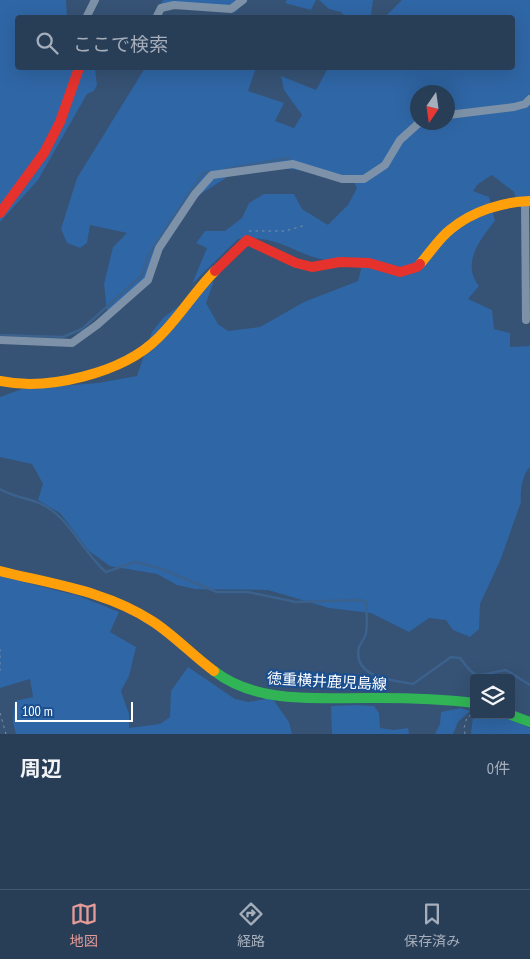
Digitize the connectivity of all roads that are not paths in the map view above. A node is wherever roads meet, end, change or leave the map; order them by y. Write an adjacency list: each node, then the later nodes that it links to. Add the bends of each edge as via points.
1 (95, 0): 3 (street)
2 (243, 0): 4 (street, via 231,9 174,5 161,8)
3 (88, 15)
4 (158, 15)
5 (78, 70): 10 (street, via 60,122 44,153)
6 (530, 98): 7 (street, via 526,104 514,107)
7 (455, 115)
8 (411, 130): 13 (street, via 400,140 385,165 364,179 342,179 293,164 212,175 195,194 159,248 148,280 97,325 72,343)
9 (528, 201): 11 (street); 14 (street, via 509,202 476,213 450,229 417,267 400,272 369,263 340,262 312,267 247,240 198,288 154,342 138,354 107,369 81,376 11,384)
10 (0, 213)
11 (528, 252): 12 (street)
12 (526, 320)
13 (0, 340)
14 (0, 381)
15 (0, 571): 16 (street, 徳重横井鹿児島線, via 103,599 137,612 224,680 250,691 289,696)
16 (470, 703)
17 (515, 716): 18 (street)
18 (530, 722)

